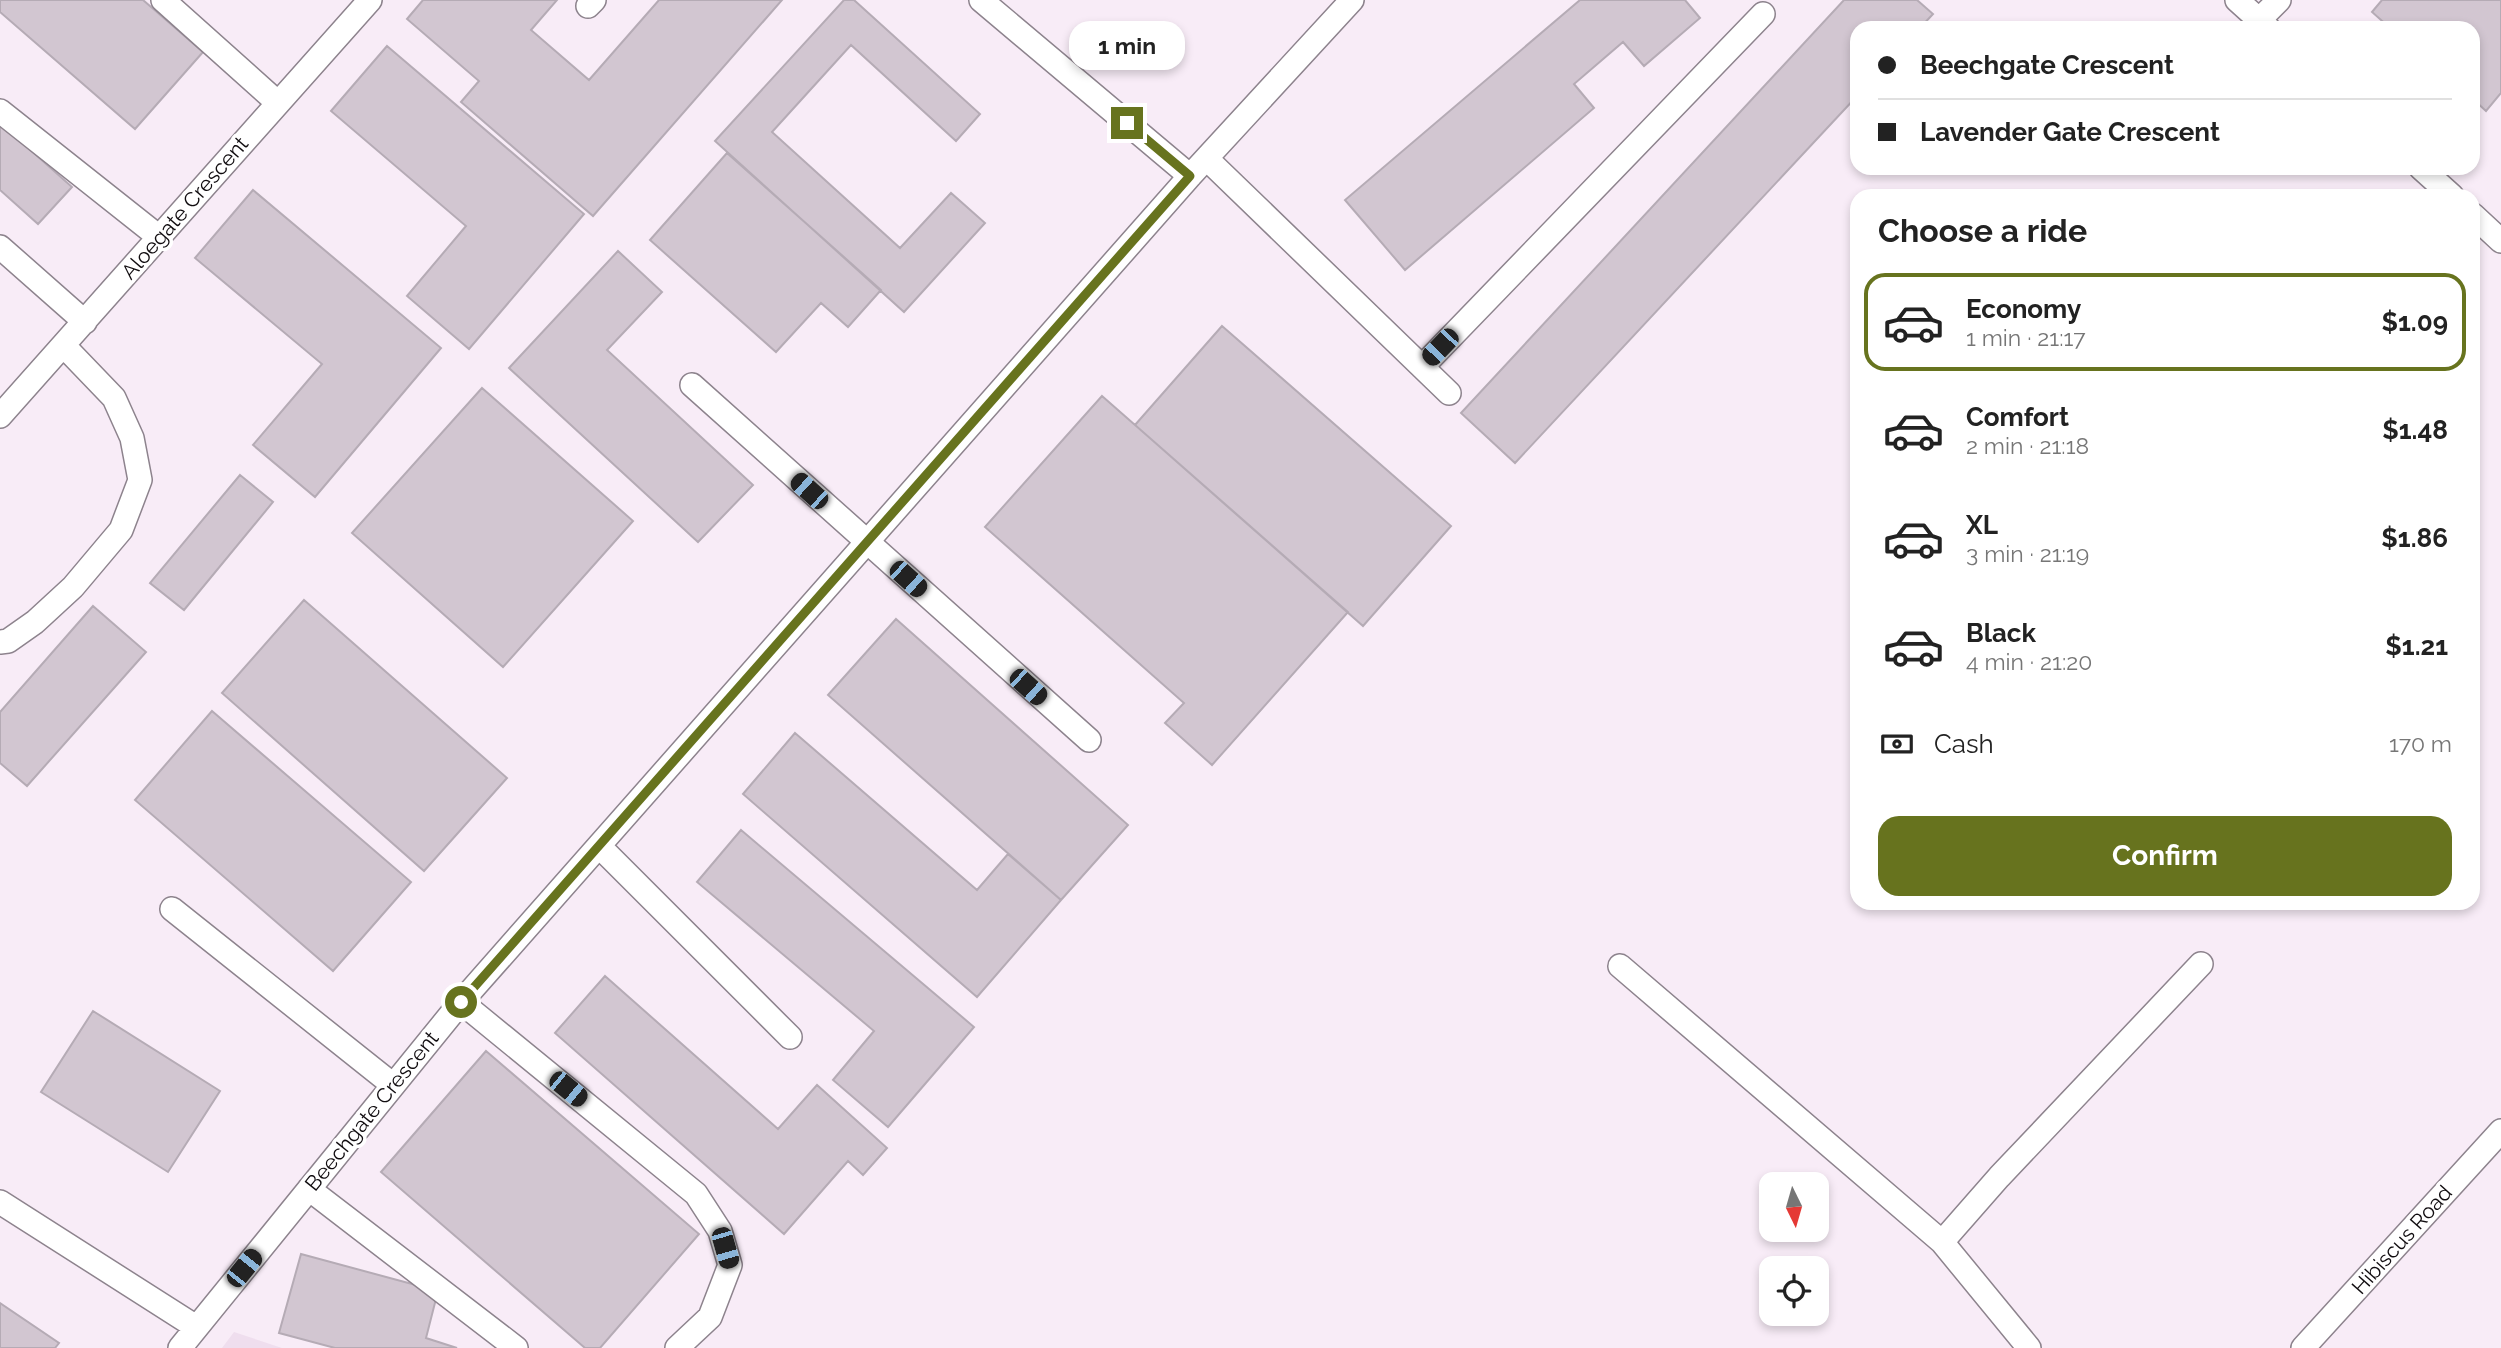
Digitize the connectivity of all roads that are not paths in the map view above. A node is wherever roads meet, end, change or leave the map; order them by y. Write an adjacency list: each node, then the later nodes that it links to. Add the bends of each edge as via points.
1 (163, 0): 10 (lane)
2 (370, 0): 10 (lane, Aloegate Crescent)
3 (981, 0): 14 (lane)
4 (1352, 0): 12 (lane, Beechgate Crescent)
5 (2237, 0): 8 (lane)
6 (2280, 0): 9 (lane)
7 (1763, 14): 22 (lane)
8 (2260, 21)
9 (2265, 21)
10 (278, 103): 17 (lane, Aloegate Crescent)
11 (0, 111): 17 (lane)
12 (1207, 159): 14 (lane, Beechgate Crescent); 22 (lane)
13 (2429, 175): 15 (lane)
14 (1190, 176): 26 (lane, Beechgate Crescent)
15 (2444, 189)
16 (2480, 222): 18 (lane)
17 (159, 237): 20 (lane, Aloegate Crescent)
18 (2501, 241)
19 (0, 247): 20 (lane)
20 (85, 322): 21 (lane, Aloegate Crescent)
21 (64, 346): 25 (lane, Aloegate Crescent); 27 (lane, via 114,398 132,438 140,480 121,530 73,586 35,622)
22 (1422, 367): 24 (lane)
23 (692, 385): 26 (lane)
24 (1449, 393)
25 (0, 416)
26 (867, 544): 28 (lane); 29 (lane, Beechgate Crescent)
27 (0, 642)
28 (1089, 740)
29 (600, 847): 33 (lane, Beechgate Crescent); 34 (lane)
30 (172, 909): 35 (lane)
31 (2201, 964): 39 (lane)
32 (1620, 966): 39 (lane)
33 (461, 1002): 35 (lane, Beechgate Crescent); 43 (lane, via 696,1195 720,1231 730,1265 710,1317)
34 (790, 1037)
35 (393, 1085): 37 (lane, Beechgate Crescent)
36 (2501, 1131): 45 (lane, Hibiscus Road)
37 (309, 1189): 40 (lane, Beechgate Crescent); 42 (lane)
38 (0, 1202): 40 (lane)
39 (1942, 1242): 44 (lane)
40 (196, 1327): 41 (lane, Beechgate Crescent)
41 (180, 1348)
42 (516, 1348)
43 (677, 1348)
44 (2029, 1348)
45 (2303, 1348)

